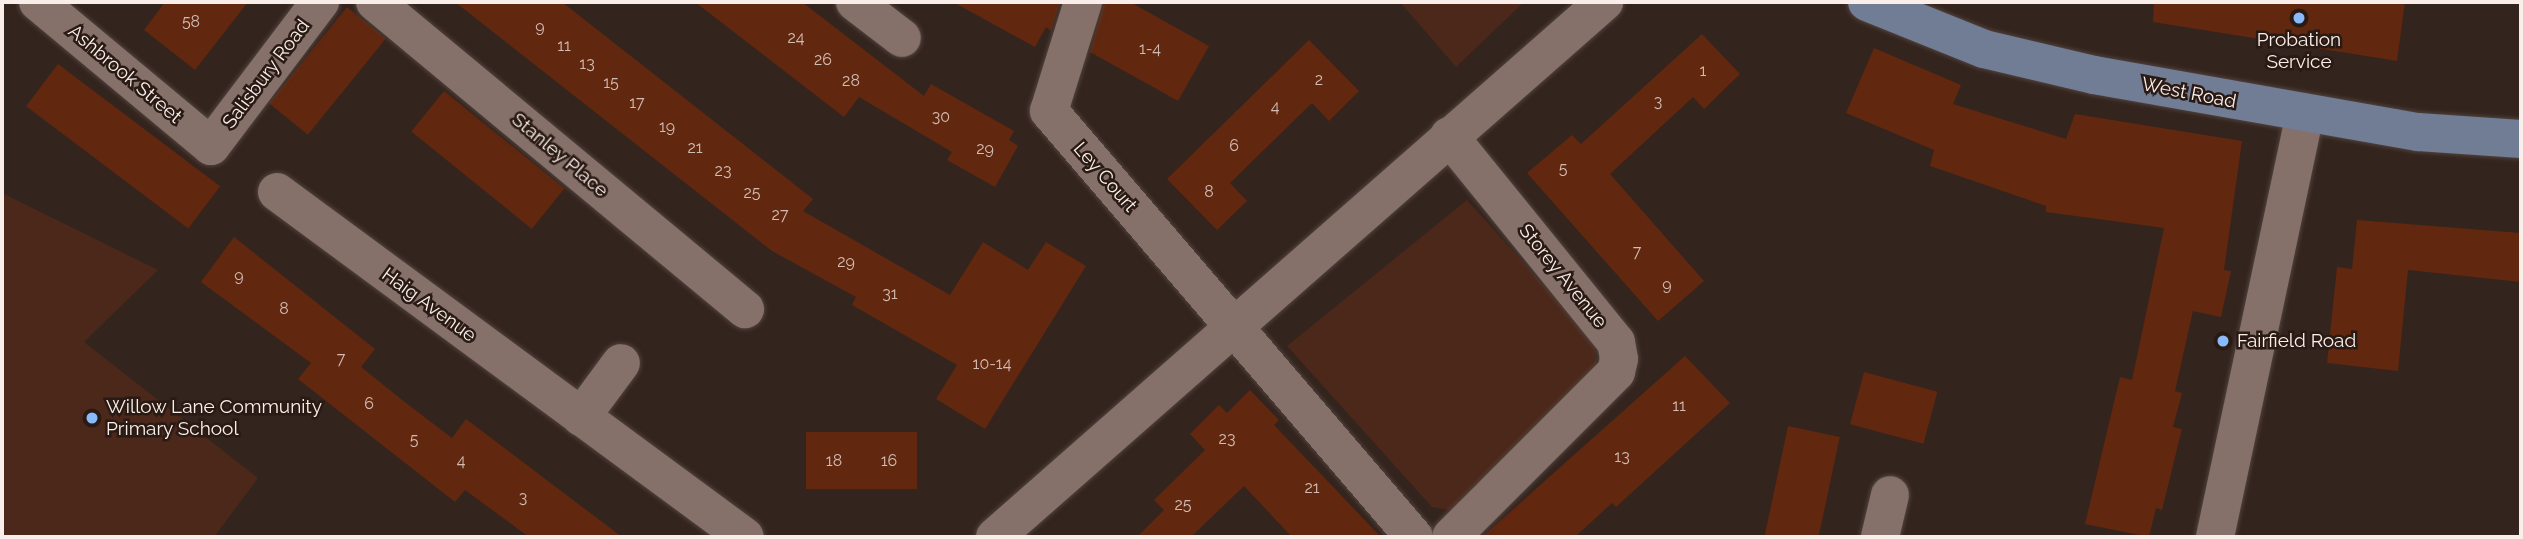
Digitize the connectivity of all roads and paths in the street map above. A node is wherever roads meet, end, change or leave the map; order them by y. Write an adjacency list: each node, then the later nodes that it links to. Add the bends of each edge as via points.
1 (38, 2): 12 (street, Ashbrook Street)
2 (320, 2): 12 (street, Salisbury Road)
3 (375, 2): 14 (street, Stanley Place)
4 (855, 2): 8 (street)
5 (1083, 2): 15 (street, Ley Court, via 1049,111)
6 (1604, 2): 10 (street)
7 (1867, 2): 9 (street, West Road, via 1984,49)
8 (902, 38)
9 (2305, 114): 11 (street, West Road, via 2418,132); 24 (street)
10 (1449, 136): 15 (street); 23 (street, Storey Avenue, via 1616,342 1619,359 1616,372)
11 (2521, 139)
12 (211, 146)
13 (277, 192): 17 (street, Haig Avenue)
14 (745, 309)
15 (1236, 329): 21 (street); 22 (street)
16 (621, 363): 17 (street)
17 (581, 417): 20 (street, Haig Avenue)
18 (1890, 495): 19 (street)
19 (1889, 536)
20 (745, 537)
21 (995, 537)
22 (1413, 537)
23 (1451, 537)
24 (2215, 537)

